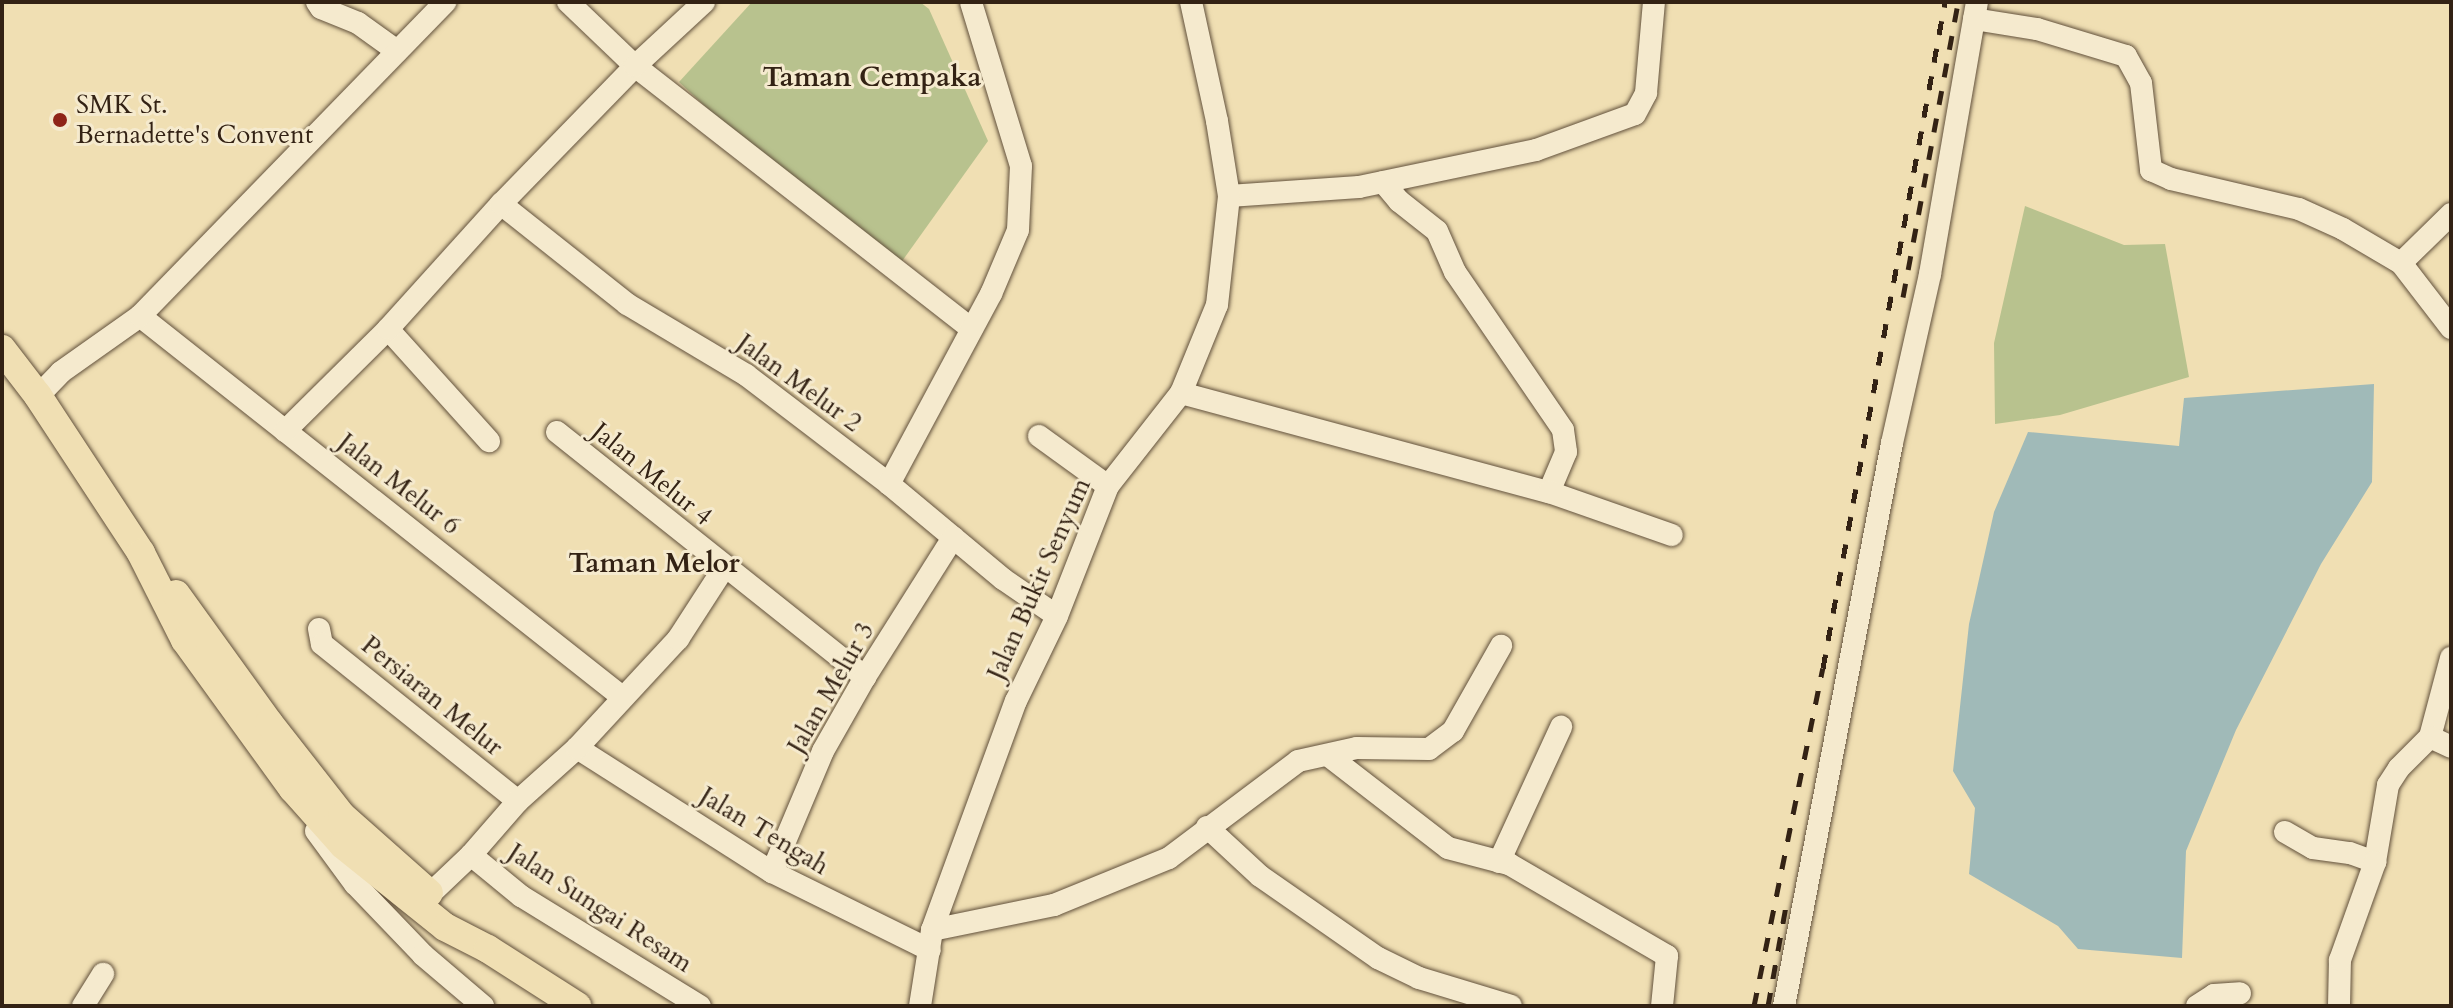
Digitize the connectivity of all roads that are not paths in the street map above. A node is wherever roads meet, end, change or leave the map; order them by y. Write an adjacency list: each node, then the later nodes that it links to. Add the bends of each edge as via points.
1 (317, 2): 9 (street)
2 (445, 2): 9 (street)
3 (568, 2): 10 (street)
4 (704, 2): 10 (street)
5 (971, 2): 19 (street, via 1021,166 1018,230)
6 (1191, 2): 12 (street, Jalan Bukit Senyum)
7 (1654, 2): 11 (street, via 1646,93 1635,114 1536,150)
8 (1975, 10): 15 (street, via 2126,56 2141,83 2151,170 2299,209); 68 (street, via 1930,274 1892,443)
9 (397, 51): 16 (street)
10 (635, 66): 13 (street); 19 (street)
11 (1383, 182): 12 (street); 29 (street, via 1437,231 1455,272 1563,430 1566,452)
12 (1229, 196): 21 (street, Jalan Bukit Senyum, via 1217,305)
13 (501, 204): 18 (street); 27 (street, Jalan Melur 2, via 627,304 746,375)
14 (2451, 214): 15 (street)
15 (2401, 263): 17 (street)
16 (132, 321): 22 (street, via 61,372); 23 (street, Jalan Melur 6)
17 (2451, 328)
18 (388, 329): 23 (street); 26 (street)
19 (972, 329): 27 (street)
20 (2, 349): 22 (main road)
21 (1181, 393): 28 (street, Jalan Bukit Senyum); 29 (street)
22 (38, 396): 32 (main road)
23 (285, 431): 39 (street, Jalan Melur 6)
24 (557, 432): 33 (street, Jalan Melur 4)
25 (1039, 436): 28 (street)
26 (489, 441)
27 (889, 484): 31 (street, Jalan Melur 2)
28 (1108, 486): 34 (street, Jalan Bukit Senyum)
29 (1549, 492): 30 (street)
30 (1672, 535)
31 (953, 538): 34 (street, Jalan Melur 2); 38 (street, Jalan Melur 3)
32 (141, 553): 45 (main road, via 185,640); 47 (main road)
33 (724, 568): 38 (street, Jalan Melur 4); 39 (street, via 678,639)
34 (1057, 616): 57 (street, Jalan Bukit Senyum, via 1016,701)
35 (319, 629): 46 (street, Persiaran Melur, via 322,644)
36 (1501, 646): 44 (street, via 1453,731 1429,749 1357,748)
37 (2451, 658): 41 (street)
38 (865, 677): 54 (street, Jalan Melur 3, via 823,751)
39 (622, 697): 43 (street)
40 (1561, 727): 52 (street)
41 (2430, 737): 42 (street); 53 (street, via 2388,785)
42 (2451, 747)
43 (577, 748): 46 (street); 54 (street, Jalan Tengah)
44 (1329, 756): 48 (street, via 1298,761); 52 (street, via 1448,848)
45 (293, 789): 50 (main road); 55 (street, via 320,838)
46 (518, 801): 51 (street)
47 (342, 816): 50 (main road); 56 (main road)
48 (1207, 827): 57 (street, via 1169,858 1054,905); 66 (street, via 1260,876 1378,958 1419,978)
49 (2285, 832): 53 (street, via 2313,848)
50 (343, 845): 55 (street); 58 (main road, via 445,927)
51 (471, 855): 56 (street); 64 (street, Jalan Sungai Resam, via 521,896)
52 (1499, 862): 67 (street, via 1667,956)
53 (2375, 862): 70 (street, via 2340,960)
54 (772, 872): 57 (street, Jalan Tengah)
55 (355, 884): 62 (street, via 423,955)
56 (430, 894): 58 (main road)
57 (931, 940): 65 (street, Jalan Bukit Senyum)
58 (488, 949): 63 (main road)
59 (103, 974): 61 (street)
60 (2240, 993): 69 (street, via 2214,995)
61 (83, 1006)
62 (483, 1006)
63 (577, 1006)
64 (700, 1006)
65 (920, 1006)
66 (1511, 1006)
67 (1662, 1006)
68 (1784, 1006)
69 (2197, 1006)
70 (2339, 1006)

